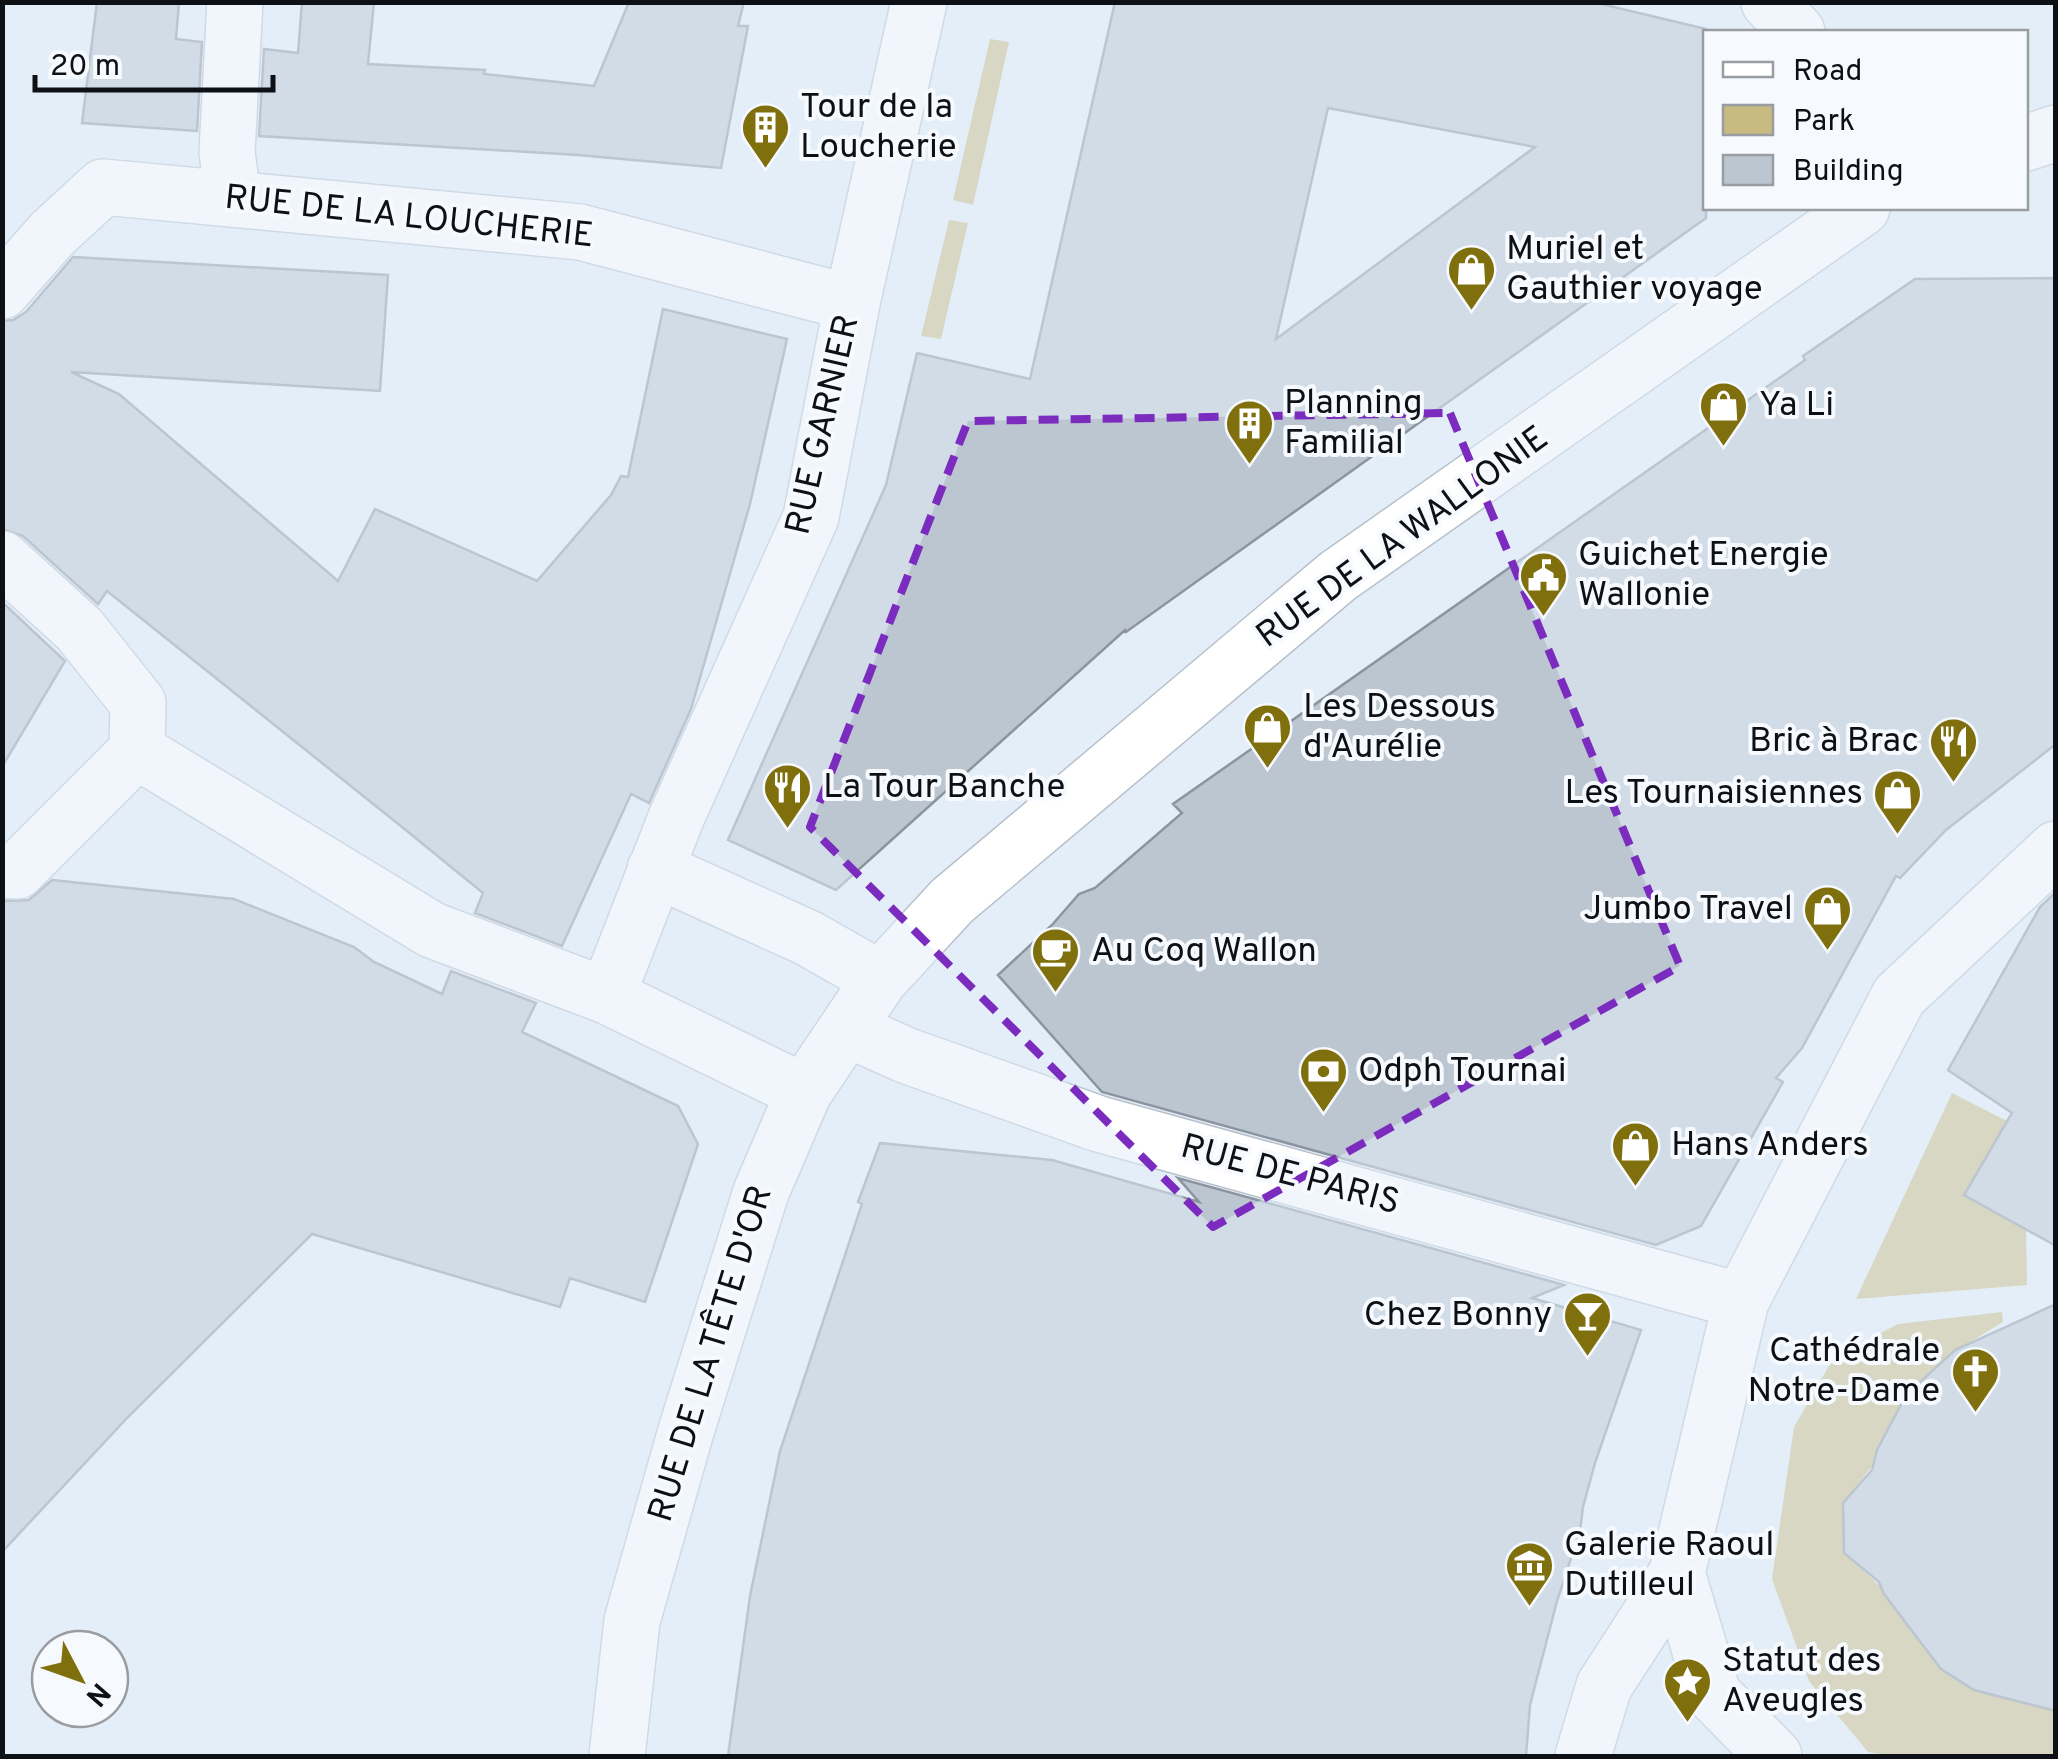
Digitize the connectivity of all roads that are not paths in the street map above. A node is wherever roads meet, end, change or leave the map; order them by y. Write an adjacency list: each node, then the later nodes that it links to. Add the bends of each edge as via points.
1 (235, 2): 7 (street, via 226,152)
2 (918, 2): 10 (street, RUE GARNIER)
3 (1769, 2): 4 (street)
4 (1794, 30)
5 (2056, 132): 6 (street)
6 (2028, 142)
7 (233, 198): 9 (street, RUE DE LA LOUCHERIE, via 103,187); 10 (street, RUE DE LA LOUCHERIE, via 580,232)
8 (1859, 210): 16 (street, RUE DE LA WALLONIE, via 1338,576 952,901)
9 (2, 291)
10 (852, 303): 14 (street, RUE GARNIER, via 811,517)
11 (2, 558): 12 (street, via 79,629 138,703)
12 (137, 751): 15 (street); 17 (street, via 432,930)
13 (2056, 848): 20 (street, via 1899,996)
14 (655, 869): 16 (street); 17 (street, RUE GARNIER)
15 (10, 871)
16 (880, 978): 18 (street, RUE DE LA TÊTE D'OR)
17 (607, 996): 19 (street)
18 (847, 1029): 19 (street, RUE DE LA TÊTE D'OR); 20 (street, RUE DE PARIS, via 1100,1124)
19 (804, 1092): 22 (street, RUE DE LA TÊTE D'OR, via 761,1192 654,1542 632,1621)
20 (1741, 1301): 21 (street)
21 (1678, 1573): 23 (street, via 1604,1686); 24 (street, via 1712,1694)
22 (616, 1756)
23 (1583, 1756)
24 (1774, 1756)

